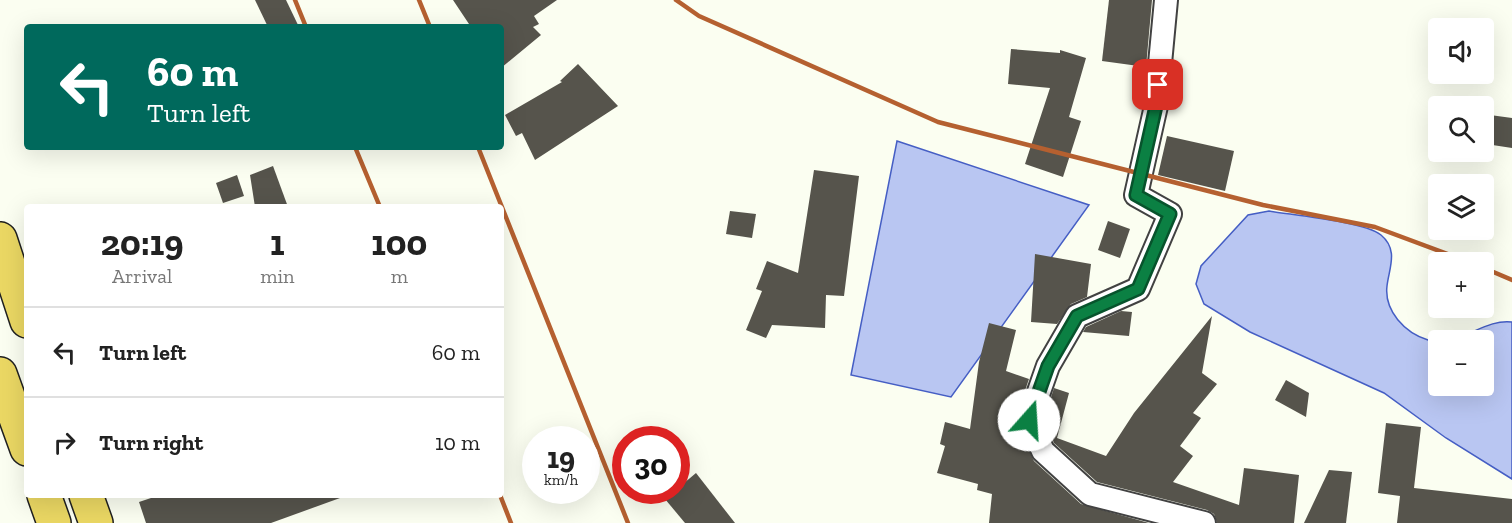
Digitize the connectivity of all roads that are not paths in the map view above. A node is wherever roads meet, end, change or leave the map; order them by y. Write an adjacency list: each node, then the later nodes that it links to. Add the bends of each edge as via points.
1 (1166, 0): 11 (street, via 1156,106 1136,195 1170,214 1138,289 1077,316 1048,366 1029,420 1043,451 1090,494)
2 (0, 238): 3 (highway)
3 (24, 312)
4 (0, 374): 5 (highway)
5 (8, 420): 6 (highway)
6 (24, 444)
7 (45, 498): 9 (highway)
8 (87, 498): 10 (highway)
9 (54, 523)
10 (96, 523)
11 (1203, 523)

